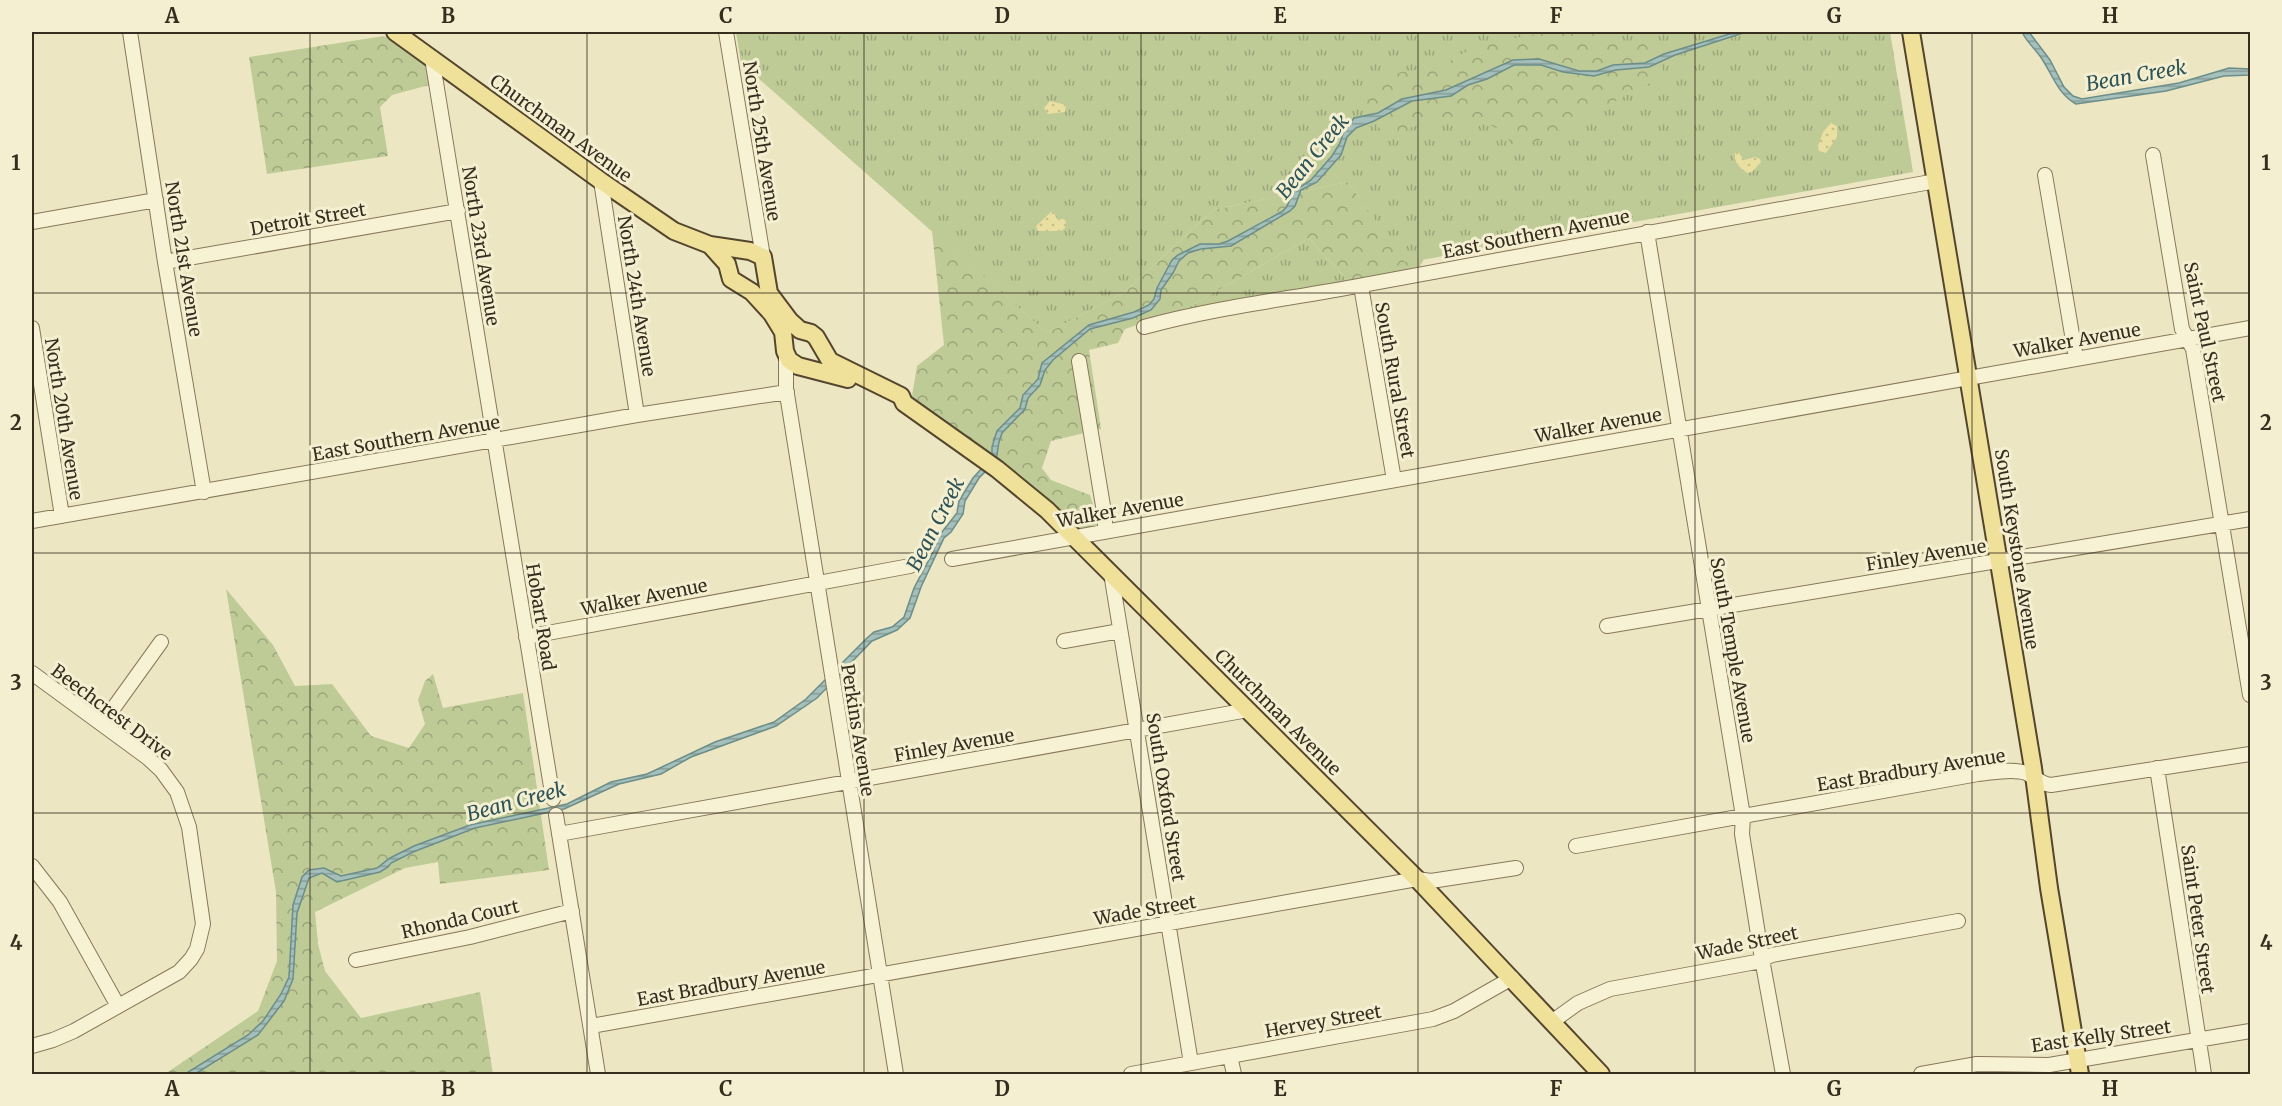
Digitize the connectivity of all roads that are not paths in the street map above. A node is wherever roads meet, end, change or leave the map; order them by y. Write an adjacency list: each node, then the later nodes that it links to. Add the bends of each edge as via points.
1 (130, 32): 10 (street, North 21st Avenue)
2 (395, 32): 5 (main road, Churchman Avenue)
3 (726, 32): 16 (street, North 25th Avenue)
4 (1911, 32): 8 (main road, South Keystone Avenue)
5 (432, 58): 9 (main road, Churchman Avenue); 11 (street, North 23rd Avenue)
6 (2153, 155): 24 (street, Saint Paul Street, via 2182,328)
7 (2045, 174): 27 (street)
8 (1936, 181): 13 (street, East Southern Avenue); 30 (main road, South Keystone Avenue)
9 (602, 182): 14 (main road, Churchman Avenue, via 674,231); 33 (street, North 24th Avenue)
10 (156, 200): 12 (street); 17 (street, North 21st Avenue)
11 (458, 212): 17 (street, Detroit Street); 35 (street, North 23rd Avenue)
12 (32, 222)
13 (1647, 232): 19 (street, East Southern Avenue); 34 (street, South Temple Avenue)
14 (710, 245): 15 (main road, Churchman Avenue); 18 (main road)
15 (742, 249): 16 (main road, Churchman Avenue); 18 (main road, via 733,257)
16 (763, 257): 23 (main road, Churchman Avenue, via 769,293)
17 (165, 262): 37 (street, North 21st Avenue)
18 (729, 270): 26 (main road, via 734,282 753,292 768,309 783,332)
19 (1360, 286): 20 (street, East Southern Avenue, via 1185,316); 36 (street, South Rural Street)
20 (1144, 327)
21 (32, 328): 38 (street, North 20th Avenue)
22 (2250, 328): 24 (street, Walker Avenue)
23 (800, 330): 25 (main road, Churchman Avenue, via 816,337); 26 (main road, via 792,334)
24 (2188, 339): 27 (street, Walker Avenue); 41 (street, Saint Paul Street, via 2193,349)
25 (820, 347): 29 (main road, via 818,360); 32 (main road, Churchman Avenue, via 830,361 887,388 901,396)
26 (786, 349): 29 (main road, Churchman Avenue, via 794,364); 31 (street, Perkins Avenue)
27 (2076, 358): 30 (street, Walker Avenue)
28 (1079, 362): 42 (street)
29 (805, 367): 31 (street); 32 (main road, Churchman Avenue, via 856,381)
30 (1969, 377): 34 (street, Walker Avenue); 45 (main road, South Keystone Avenue)
31 (787, 392): 33 (street, East Southern Avenue); 48 (street, Perkins Avenue)
32 (904, 403): 43 (main road, Churchman Avenue, via 997,469)
33 (637, 415): 35 (street, East Southern Avenue)
34 (1680, 428): 36 (street, Walker Avenue); 49 (street, South Temple Avenue)
35 (494, 441): 37 (street, East Southern Avenue); 52 (street, Hobart Road)
36 (1394, 480): 42 (street, Walker Avenue)
37 (204, 492): 38 (street, East Southern Avenue)
38 (62, 516): 40 (street, East Southern Avenue)
39 (2250, 519): 41 (street, Finley Avenue)
40 (32, 521)
41 (2222, 523): 45 (street, Finley Avenue); 56 (street, Saint Paul Street)
42 (1105, 531): 43 (street, Walker Avenue)
43 (1073, 536): 44 (street, Walker Avenue); 47 (main road, Churchman Avenue)
44 (952, 559)
45 (1999, 561): 49 (street, Finley Avenue); 62 (main road, South Keystone Avenue)
46 (910, 566): 48 (street, Walker Avenue)
47 (1111, 573): 51 (street, South Oxford Street); 57 (main road, Churchman Avenue)
48 (816, 583): 52 (street, Walker Avenue); 63 (street, Perkins Avenue)
49 (1708, 609): 50 (street, Finley Avenue); 66 (street, South Temple Avenue)
50 (1607, 626)
51 (1120, 632): 53 (street); 59 (street, South Oxford Street)
52 (526, 637): 64 (street, Hobart Road)
53 (1064, 641)
54 (161, 642): 58 (street)
55 (32, 673): 58 (street, Beechcrest Drive)
56 (2250, 695)
57 (1248, 710): 59 (street, Finley Avenue); 71 (main road, Churchman Avenue)
58 (102, 724): 79 (street, Beechcrest Drive, via 155,764 181,801 189,827 202,915 202,933 194,953 179,972)
59 (1136, 731): 63 (street, Finley Avenue); 74 (street, South Oxford Street)
60 (2250, 754): 61 (street, East Bradbury Avenue)
61 (2157, 768): 62 (street, East Bradbury Avenue, via 2052,785); 83 (street, Saint Peter Street)
62 (2035, 778): 66 (street, East Bradbury Avenue, via 2020,772 1978,774); 87 (main road, South Keystone Avenue)
63 (848, 783): 67 (street, Finley Avenue); 77 (street, Perkins Avenue)
64 (553, 799)
65 (556, 816): 67 (street)
66 (1743, 816): 68 (street, East Bradbury Avenue); 75 (street, South Temple Avenue, via 1743,839)
67 (559, 834): 72 (street)
68 (1576, 846)
69 (32, 866): 79 (street, via 60,902)
70 (1516, 868): 71 (street, via 1431,881)
71 (1417, 879): 74 (street, Wade Street); 78 (main road, Churchman Avenue)
72 (572, 911): 76 (street, Rhonda Court); 81 (street)
73 (1958, 921): 75 (street, Wade Street)
74 (1168, 924): 77 (street, Wade Street); 86 (street, South Oxford Street)
75 (1762, 959): 80 (street, Wade Street, via 1605,991 1578,1003); 94 (street, South Temple Avenue)
76 (356, 960)
77 (879, 975): 81 (street, East Bradbury Avenue); 90 (street, Perkins Avenue)
78 (1512, 978): 80 (main road, Churchman Avenue); 85 (street, Hervey Street, via 1433,1019)
79 (118, 1006): 84 (street, via 62,1037)
80 (1553, 1021): 93 (main road, Churchman Avenue)
81 (591, 1026): 89 (street)
82 (2250, 1031): 83 (street, East Kelly Street)
83 (2199, 1040): 87 (street, East Kelly Street); 96 (street, Saint Peter Street)
84 (32, 1046)
85 (1230, 1056): 86 (street, Hervey Street); 92 (street)
86 (1191, 1063): 88 (street, Hervey Street)
87 (2078, 1067): 95 (street, East Kelly Street, via 1977,1064)
88 (1146, 1073): 91 (street, Hervey Street)
89 (598, 1074)
90 (896, 1074)
91 (1131, 1074)
92 (1234, 1074)
93 (1601, 1074)
94 (1783, 1074)
95 (1920, 1074)
96 (2204, 1074)

